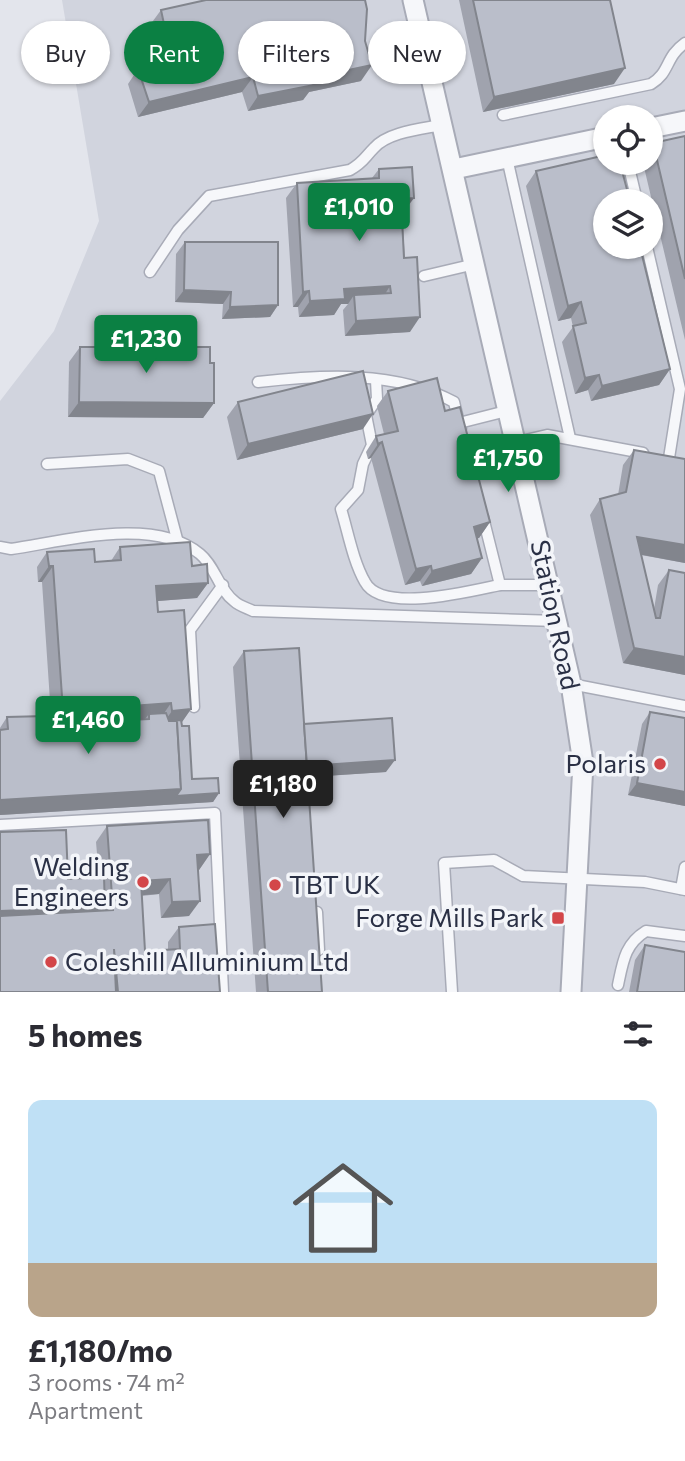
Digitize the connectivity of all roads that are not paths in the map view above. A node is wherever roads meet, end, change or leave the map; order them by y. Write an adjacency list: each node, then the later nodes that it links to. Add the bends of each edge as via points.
1 (413, 0): 5 (street, Station Road)
2 (685, 43): 3 (lane, via 671,52 661,79 652,84)
3 (503, 115)
4 (685, 121): 6 (street)
5 (441, 125): 9 (street, Station Road); 12 (lane, via 405,132 374,146 365,162 350,170 209,196 178,230)
6 (663, 126)
7 (593, 140): 8 (street)
8 (507, 158): 9 (street); 19 (lane)
9 (454, 169): 11 (street, Station Road)
10 (650, 259): 19 (lane, via 680,389 673,459)
11 (475, 264): 13 (lane); 16 (street, Station Road)
12 (150, 272)
13 (424, 276)
14 (376, 380): 15 (lane, via 302,377); 17 (lane, via 390,380 454,402); 26 (lane, via 377,399 366,415 372,446 358,490 341,509 366,584 387,598 439,597)
15 (258, 382)
16 (510, 410): 17 (lane); 20 (street, Station Road)
17 (459, 423): 18 (lane)
18 (463, 436)
19 (570, 438): 20 (lane, via 547,435)
20 (517, 442): 25 (street, Station Road)
21 (47, 464): 23 (lane, via 128,459 159,471)
22 (480, 504): 26 (lane)
23 (177, 539): 24 (lane, via 116,534); 27 (lane, via 211,563)
24 (0, 547)
25 (549, 584): 26 (lane); 28 (street, Station Road)
26 (500, 585)
27 (223, 586): 28 (lane, via 233,601 253,611); 31 (lane, via 190,630)
28 (557, 621): 29 (street, Station Road)
29 (571, 684): 30 (lane); 34 (street, Station Road, via 583,763)
30 (685, 706)
31 (194, 707)
32 (0, 825): 40 (lane, via 215,813)
33 (685, 867): 35 (lane)
34 (577, 880): 35 (lane, via 645,882); 41 (lane, via 523,876 494,860 444,863); 42 (street, Station Road)
35 (683, 889)
36 (317, 912): 38 (lane)
37 (685, 936): 39 (lane, via 646,931 635,938 625,952)
38 (320, 965)
39 (618, 985)
40 (223, 992)
41 (452, 992)
42 (571, 992)

